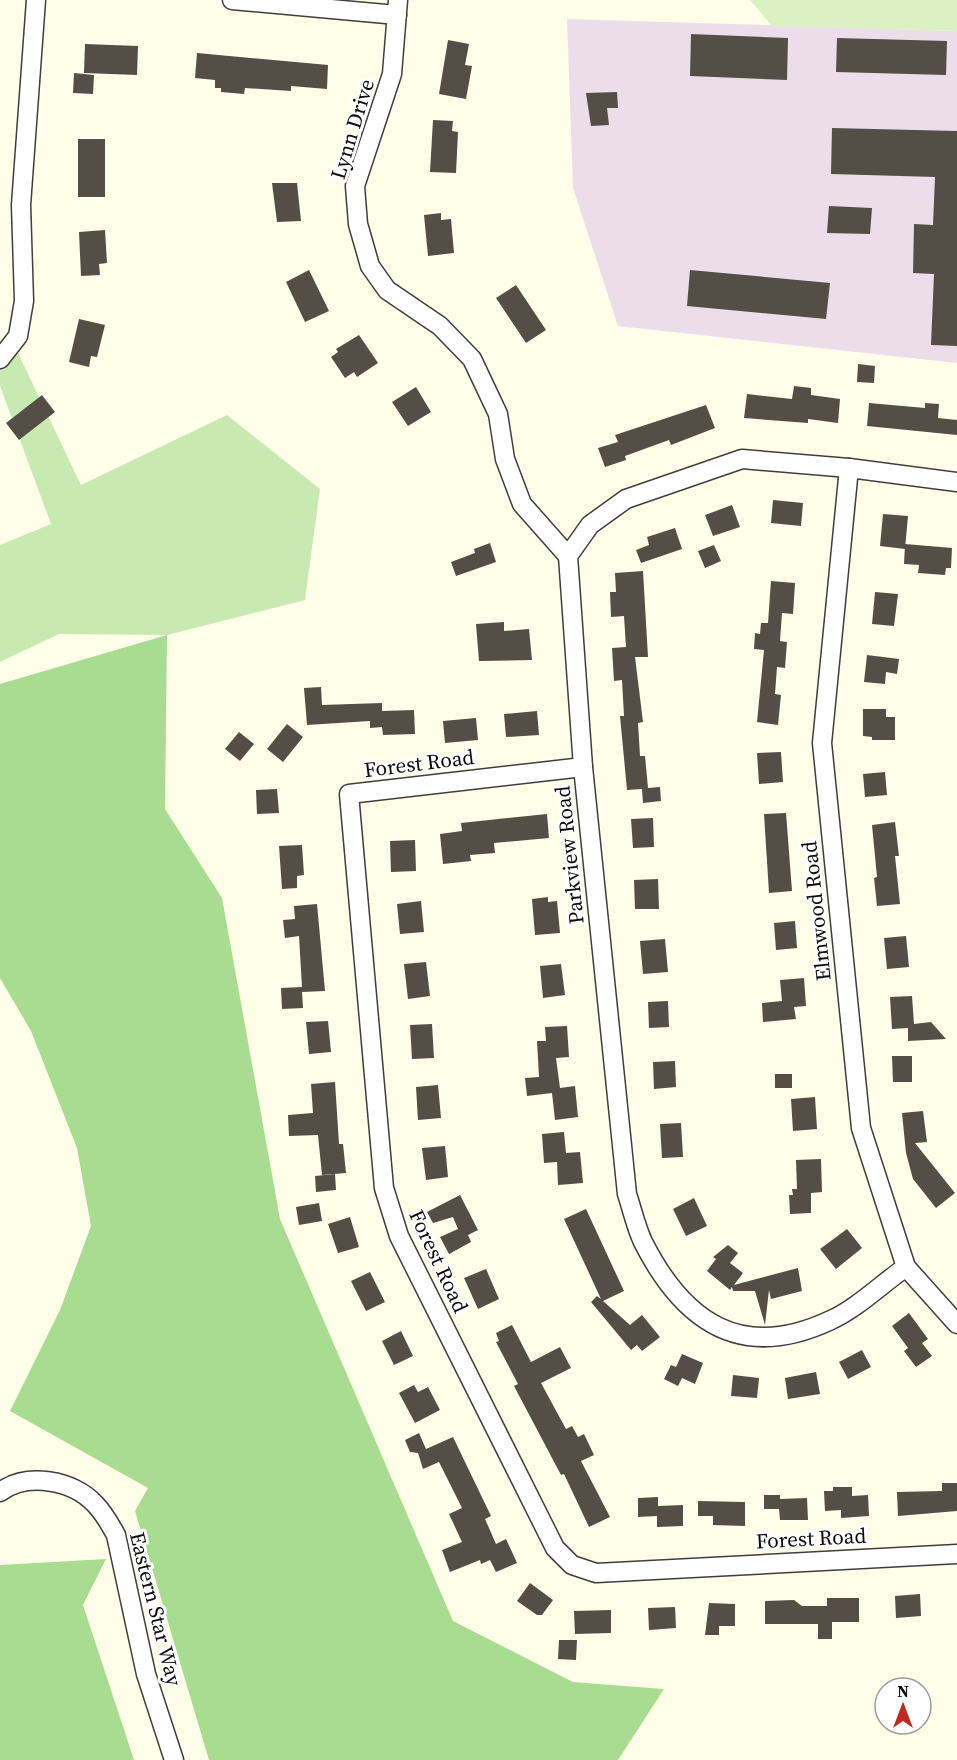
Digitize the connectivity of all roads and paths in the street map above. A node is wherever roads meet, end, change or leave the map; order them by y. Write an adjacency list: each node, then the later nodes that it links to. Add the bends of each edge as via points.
1 (36, 0): 4 (street, via 21,205 24,301 18,336)
2 (232, 0): 3 (street)
3 (398, 8): 7 (street, Lynn Drive, via 392,74 355,186 358,224 370,266 387,290 440,326 472,359 498,414 505,459 522,504)
4 (0, 359)
5 (849, 468): 6 (street); 7 (street, via 742,459 626,499 590,525); 9 (street, Elmwood Road, via 822,743 861,1128)
6 (957, 482)
7 (568, 556): 8 (street, Parkview Road)
8 (583, 766): 9 (street, Parkview Road, via 627,1194 642,1240 665,1280 694,1312 725,1331 757,1339 789,1335 833,1320); 12 (street, Forest Road, via 349,794 384,1188 399,1236 555,1548 572,1565 596,1573)
9 (906, 1267): 10 (street, Elmwood Road)
10 (957, 1324)
11 (0, 1492): 13 (street, Eastern Star Way, via 20,1483 52,1482 83,1494 107,1519 116,1535 146,1674)
12 (957, 1554)
13 (174, 1760)

